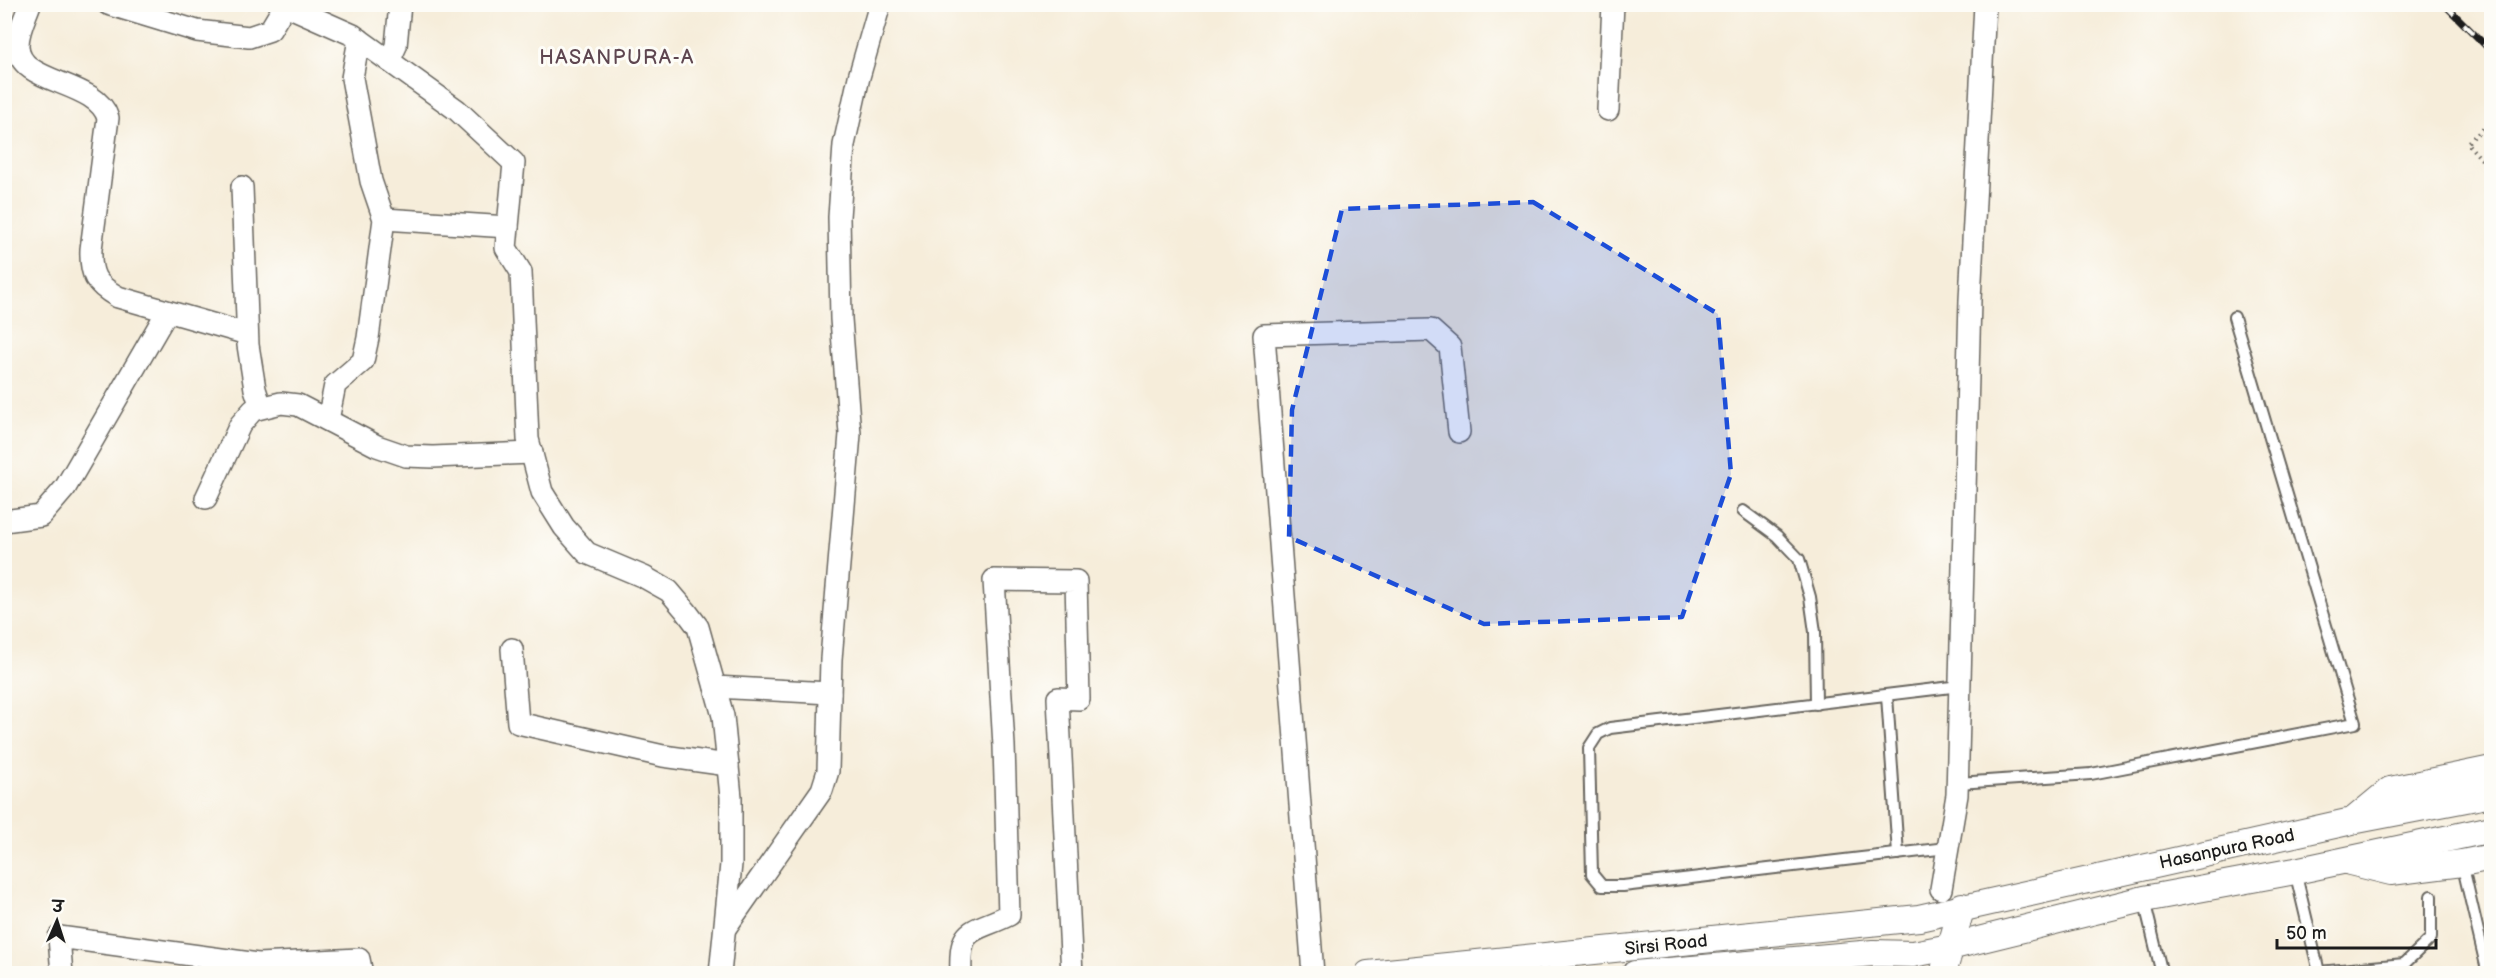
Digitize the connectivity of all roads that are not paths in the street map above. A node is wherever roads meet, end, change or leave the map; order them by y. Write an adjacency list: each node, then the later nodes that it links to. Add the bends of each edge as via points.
1 (30, 4): 14 (street, via 19,35 20,59 28,68 92,96 105,108 108,118 91,249 90,266 95,278 118,297)
2 (108, 4): 7 (street, via 197,32 249,37 270,30)
3 (400, 4): 9 (street, via 396,46)
4 (880, 4): 27 (street, via 844,145 839,218 841,319 850,434)
5 (1613, 4): 10 (street)
6 (1986, 4): 25 (street, via 1970,300)
7 (284, 5): 8 (street)
8 (359, 39): 9 (street); 12 (street, via 352,78 371,181)
9 (389, 61): 13 (street, via 457,110 514,163)
10 (1608, 110)
11 (242, 187): 16 (street)
12 (384, 219): 13 (street); 18 (street, via 363,361 335,385)
13 (508, 227): 20 (street, via 506,248 521,273 528,439)
14 (167, 312): 16 (street); 23 (street, via 65,488 41,516)
15 (2234, 317): 32 (lane, via 2355,723 2091,774)
16 (247, 334): 17 (street)
17 (261, 407): 18 (street, via 298,405); 21 (street, via 240,425)
18 (328, 420): 20 (street, via 377,446 406,456)
19 (1459, 432): 58 (street, via 1450,347 1431,330 1264,335)
20 (532, 453): 26 (street, via 542,492 564,527 587,553 669,591 686,611 698,627)
21 (206, 498)
22 (1743, 511): 29 (lane, via 1777,536 1799,559 1815,632)
23 (4, 521)
24 (512, 649): 30 (street, via 518,723 663,756)
25 (1960, 686): 28 (lane); 32 (street)
26 (715, 687): 27 (street); 30 (street, via 723,716)
27 (830, 693): 47 (street, via 828,771 822,790)
28 (1887, 696): 29 (lane); 37 (lane)
29 (1816, 704): 37 (lane, via 1611,728 1598,734 1589,748 1592,874 1602,886 1623,886)
30 (728, 765): 47 (street, via 731,864)
31 (2492, 770): 34 (street, via 2390,790)
32 (1958, 783): 36 (street)
33 (2492, 794): 34 (street, Hasanpura Road)
34 (2352, 821): 45 (street, Hasanpura Road)
35 (2492, 829): 39 (street, Sirsi Road)
36 (1947, 848): 37 (lane); 42 (street)
37 (1898, 854)
38 (2492, 857): 40 (street)
39 (2342, 860): 40 (street, via 2391,872); 41 (street, Sirsi Road)
40 (2462, 863): 62 (lane)
41 (2295, 871): 44 (street, Sirsi Road); 52 (lane)
42 (1941, 889): 45 (street); 46 (street)
43 (2431, 896): 50 (lane, via 2431,938)
44 (2144, 899): 48 (street, Sirsi Road); 61 (lane)
45 (1962, 906): 46 (street, Sirsi Road); 48 (street)
46 (1919, 918): 49 (street); 59 (street, Sirsi Road)
47 (724, 930): 55 (street)
48 (1950, 948): 49 (street, Sirsi Road); 60 (street)
49 (1910, 964): 51 (street, Sirsi Road, via 1873,953)
50 (2405, 969): 52 (lane)
51 (1643, 973)
52 (2316, 973)
53 (62, 974): 54 (street, via 59,937 258,964 359,959)
54 (362, 974)
55 (720, 974)
56 (961, 974): 57 (street, via 960,947 964,939 971,931 1009,915 994,580 1076,582 1079,699 1058,698)
57 (1072, 974)
58 (1313, 974)
59 (1368, 974)
60 (1944, 974)
61 (2162, 974)
62 (2488, 974)

